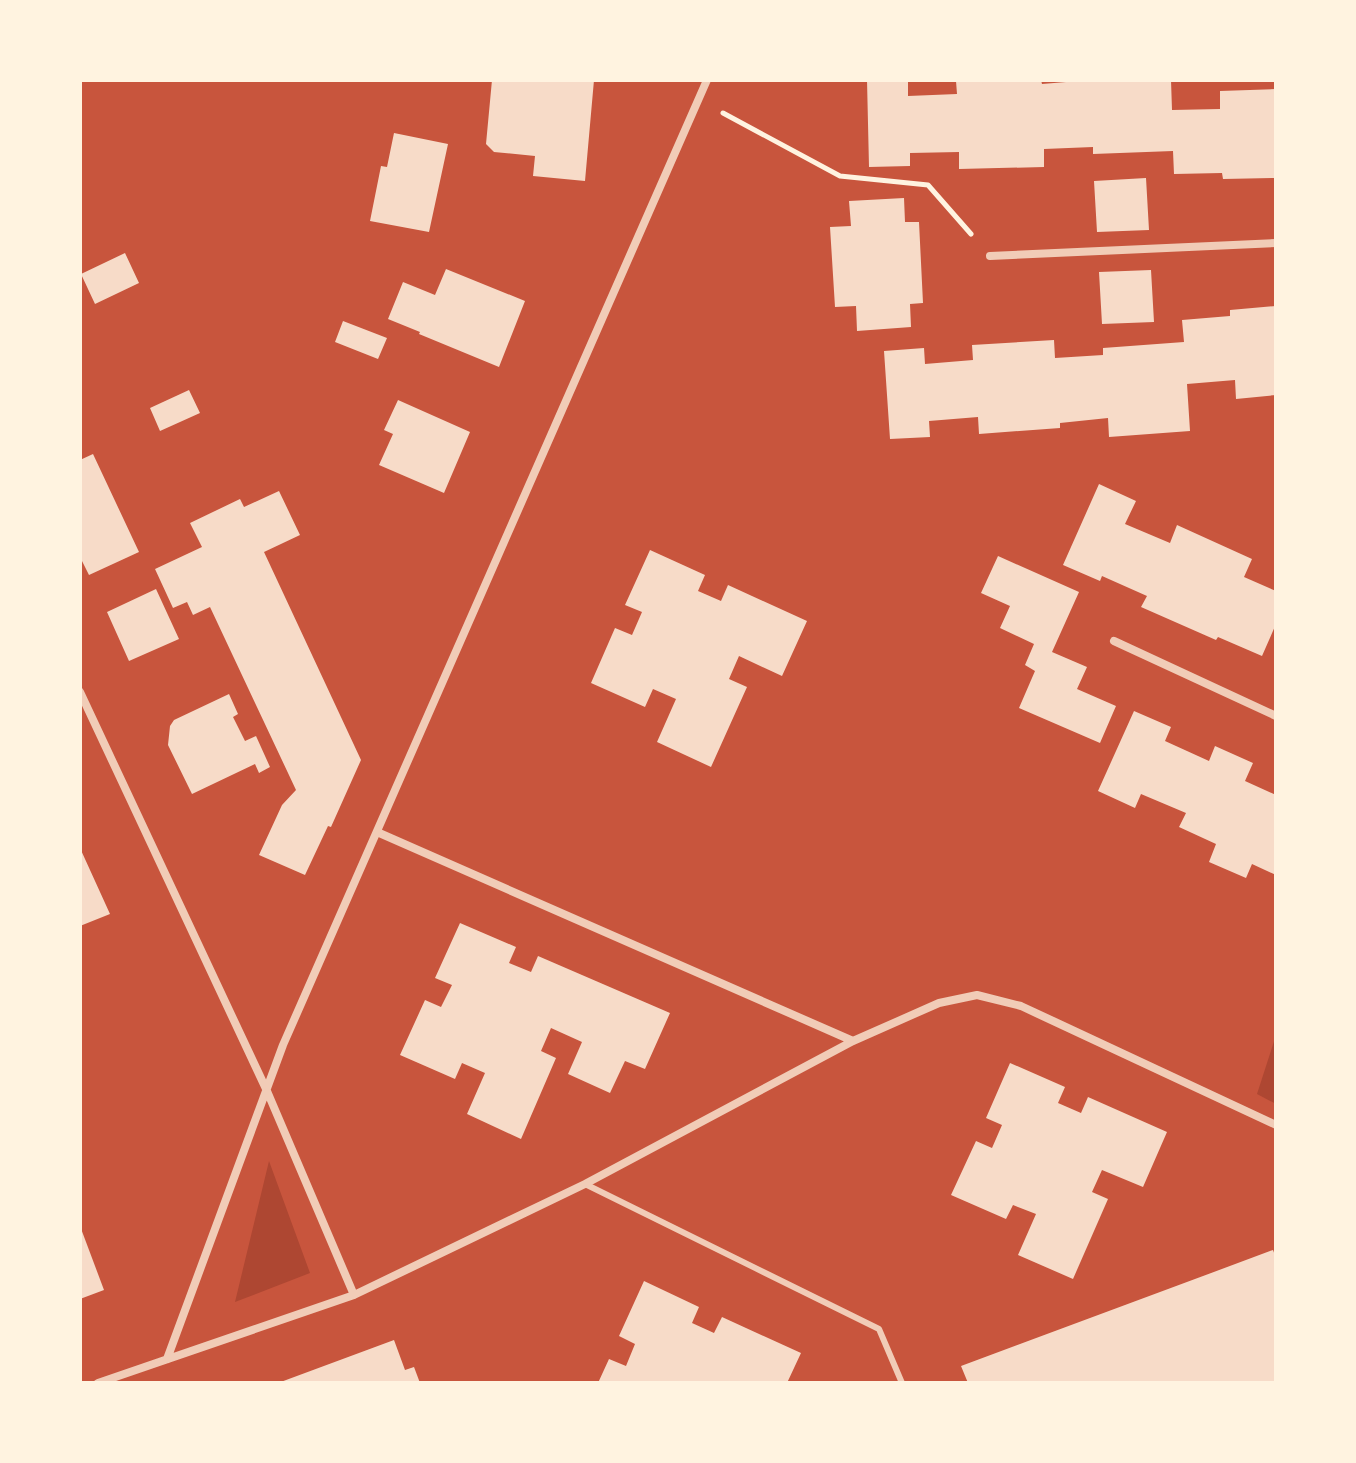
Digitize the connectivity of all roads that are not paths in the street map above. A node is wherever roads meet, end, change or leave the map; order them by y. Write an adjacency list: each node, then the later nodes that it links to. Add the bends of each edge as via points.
1 (707, 80): 7 (street)
2 (1276, 243): 3 (street)
3 (990, 256)
4 (1114, 641): 6 (street)
5 (80, 692): 9 (street)
6 (1276, 716)
7 (377, 832): 8 (street); 9 (street)
8 (853, 1041): 10 (street, via 939,1003 977,995 1047,1017); 11 (street)
9 (267, 1091): 12 (street); 13 (street)
10 (1276, 1125)
11 (585, 1184): 12 (street); 15 (lane, via 879,1329)
12 (354, 1295): 13 (street)
13 (167, 1359): 14 (street)
14 (98, 1383)
15 (902, 1383)

